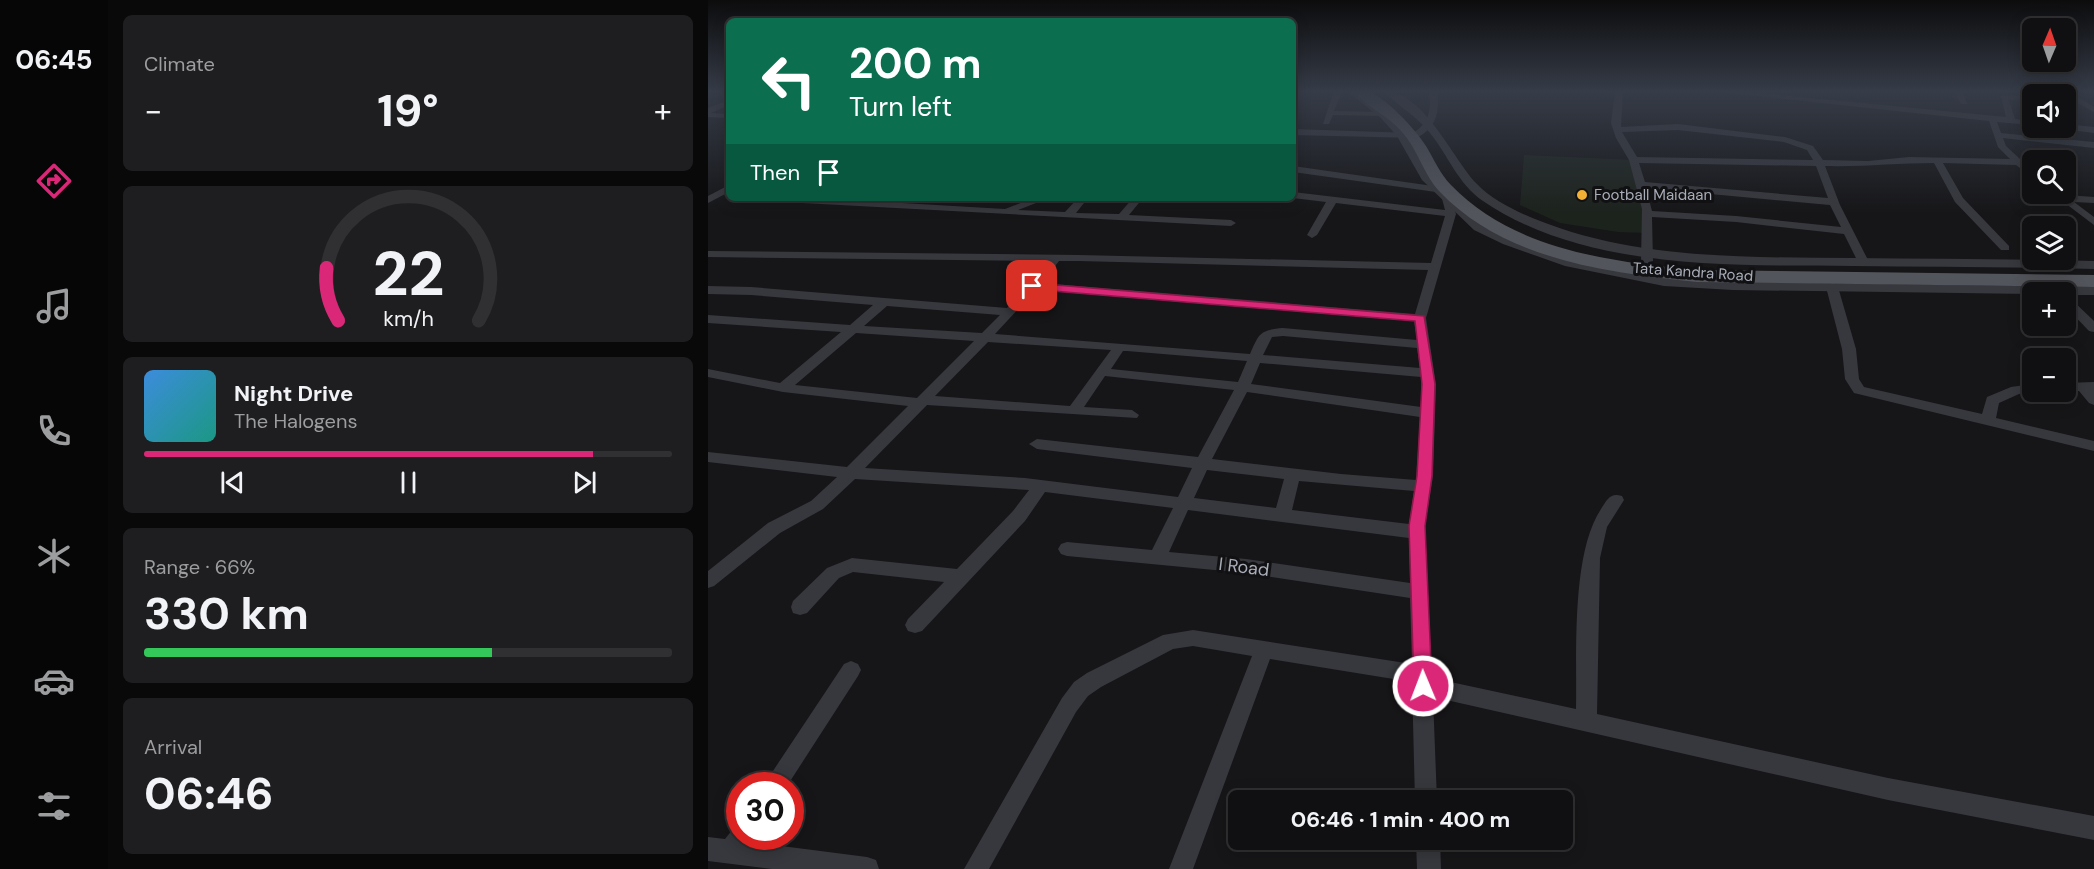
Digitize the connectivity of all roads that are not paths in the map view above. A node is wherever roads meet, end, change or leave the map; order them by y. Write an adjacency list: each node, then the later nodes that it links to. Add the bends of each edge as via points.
1 (1296, 132): 6 (street)
2 (1416, 132): 6 (street); 18 (main road, Tata Kandra Road); 46 (main road, Tata Kandra Road, via 1456,185 1482,206 1578,247)
3 (1618, 132): 9 (street)
4 (1727, 132): 11 (street, via 1800,144 1810,148)
5 (1997, 132): 7 (street)
6 (1322, 133)
7 (1998, 135): 8 (street); 12 (street, via 2002,147)
8 (2094, 144)
9 (1634, 160): 11 (street); 15 (street)
10 (1936, 161): 11 (street); 12 (street); 41 (street, via 1959,200)
11 (1819, 162): 29 (street)
12 (2018, 162): 13 (street)
13 (2022, 165)
14 (1296, 170): 18 (street)
15 (1641, 185): 29 (street); 34 (street)
16 (726, 190): 19 (street)
17 (1296, 195): 21 (street)
18 (1444, 197): 21 (street); 46 (main road, Tata Kandra Road, via 1528,241 1564,255); 47 (street)
19 (712, 198)
20 (2076, 198): 22 (street)
21 (1333, 200): 40 (street)
22 (2094, 200)
23 (818, 201): 30 (street)
24 (874, 201): 30 (street)
25 (953, 201): 32 (street)
26 (1035, 201): 33 (street)
27 (1080, 201): 35 (street)
28 (1135, 201): 36 (street, via 1122,217)
29 (1834, 202): 39 (street)
30 (864, 204): 32 (street)
31 (2071, 204): 37 (street)
32 (929, 208): 33 (street)
33 (1002, 212): 35 (street)
34 (1647, 214): 39 (street); 46 (street)
35 (1068, 216): 36 (street)
36 (1115, 218): 38 (street)
37 (2094, 222)
38 (1231, 223)
39 (1848, 231): 44 (street)
40 (1312, 235)
41 (2005, 248)
42 (708, 255): 43 (street)
43 (1056, 258): 47 (street); 50 (street)
44 (1863, 262): 45 (street); 46 (street, via 1752,261)
45 (2094, 265)
46 (1647, 266): 48 (main road, Tata Kandra Road); 49 (main road, Tata Kandra Road, via 1738,278); 51 (street, via 1733,286)
47 (1434, 267): 59 (street)
48 (2094, 272)
49 (2094, 281)
50 (1032, 286): 58 (street); 59 (street)
51 (1832, 287): 53 (street); 79 (street, via 1843,320 1854,386)
52 (708, 290): 56 (street)
53 (2022, 290)
54 (2076, 291): 55 (street)
55 (2094, 291)
56 (885, 301): 58 (street); 62 (street)
57 (2076, 311): 61 (street)
58 (1010, 312): 63 (street)
59 (1420, 318): 64 (street)
60 (708, 319): 62 (street)
61 (2094, 328)
62 (854, 329): 63 (street); 72 (street)
63 (985, 338): 65 (street); 75 (street)
64 (1424, 345): 66 (street, via 1273,331 1263,338); 69 (street)
65 (1120, 346): 66 (street); 67 (street)
66 (1254, 357): 69 (street); 71 (street)
67 (1103, 372): 71 (street); 76 (street)
68 (708, 373): 72 (street)
69 (1427, 373): 77 (street)
70 (2088, 386): 74 (street)
71 (1243, 387): 77 (street); 83 (street)
72 (783, 388): 75 (street)
73 (2022, 389): 79 (street, via 1992,400)
74 (2094, 400)
75 (922, 401): 76 (street); 84 (street)
76 (1074, 410): 78 (street)
77 (1427, 413): 87 (street)
78 (1132, 415)
79 (1988, 421): 81 (street)
80 (1037, 444): 83 (street)
81 (2094, 446)
82 (708, 457): 84 (street)
83 (1203, 463): 85 (street); 89 (street)
84 (852, 473): 86 (street); 95 (street, via 817,505 774,528)
85 (1293, 474): 87 (street); 90 (street)
86 (1041, 486): 89 (street); 94 (street, via 1019,516)
87 (1423, 486): 91 (street)
88 (1616, 500): 102 (street, via 1599,526 1591,558)
89 (1183, 503): 90 (street); 93 (street)
90 (1282, 515): 91 (street)
91 (1417, 532): 96 (street)
92 (1067, 549): 93 (street, I Road)
93 (1157, 558): 96 (street, I Road, via 1246,566)
94 (962, 577): 97 (street, via 852,565 833,573); 98 (street)
95 (708, 581)
96 (1420, 592): 101 (street)
97 (800, 607)
98 (915, 625)
99 (1264, 650): 101 (street); 109 (street, via 1180,638 1170,640 1081,689); 110 (street)
100 (851, 670): 103 (street)
101 (1423, 680): 102 (street); 104 (street)
102 (1587, 722): 105 (street, via 1888,789)
103 (783, 772)
104 (1426, 790)
105 (2094, 828)
106 (751, 850): 108 (street)
107 (1428, 850): 111 (street)
108 (867, 869)
109 (976, 869)
110 (1181, 869)
111 (1429, 869)

